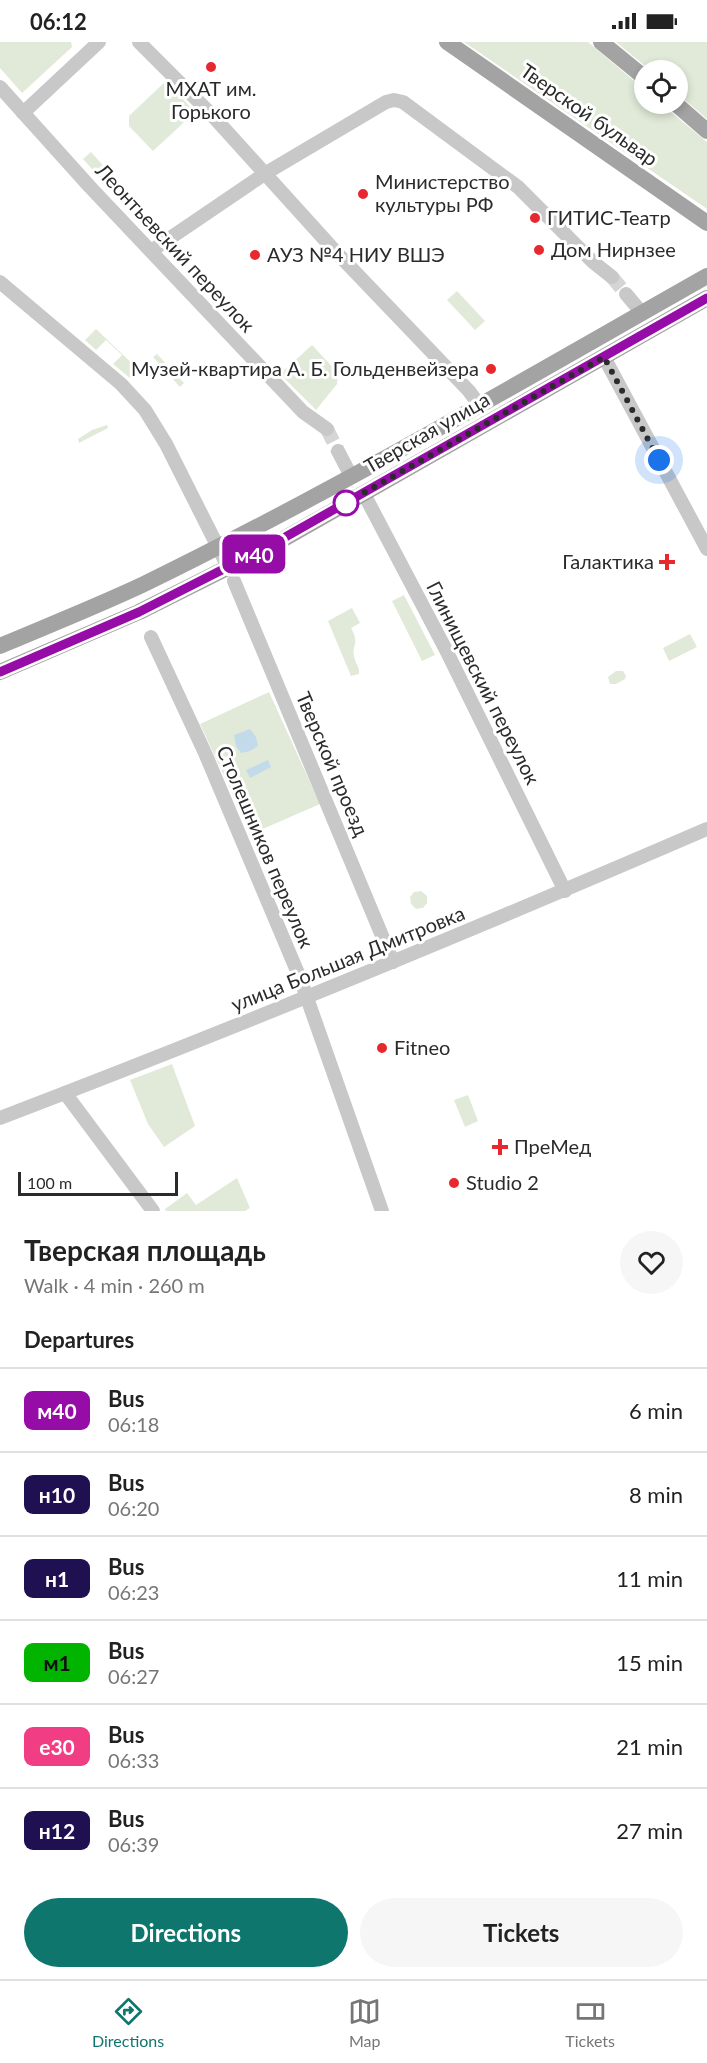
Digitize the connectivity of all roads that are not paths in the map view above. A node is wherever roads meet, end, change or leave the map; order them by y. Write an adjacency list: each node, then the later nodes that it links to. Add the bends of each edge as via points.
1 (99, 42): 7 (street)
2 (139, 42): 10 (street)
3 (447, 42): 11 (main road, Тверской бульвар)
4 (601, 42): 5 (main road)
5 (634, 69)
6 (0, 87): 7 (street, Леонтьевский переулок)
7 (23, 113): 12 (street, Леонтьевский переулок)
8 (687, 114): 9 (main road)
9 (707, 131)
10 (267, 173): 12 (street); 13 (street, via 386,102 400,100 518,187); 20 (street)
11 (707, 223)
12 (151, 251): 21 (street, Леонтьевский переулок, via 303,412)
13 (608, 274)
14 (707, 276): 18 (main road, Тверская улица)
15 (0, 282): 25 (street, Тверской проезд, via 140,404 166,444)
16 (626, 294): 18 (street)
17 (707, 298): 19 (main road, Тверская улица)
18 (642, 313): 20 (main road, Тверская улица)
19 (604, 357): 24 (main road, Тверская улица); 26 (street)
20 (480, 406): 23 (main road, Тверская улица)
21 (327, 429)
22 (339, 451): 23 (street)
23 (351, 476): 25 (main road, Тверская улица)
24 (364, 494): 27 (main road, Тверская улица); 32 (street, Глинищевский переулок)
25 (218, 547): 27 (street, Тверской проезд); 29 (main road, Тверская улица)
26 (707, 549)
27 (231, 574): 30 (main road, Тверская улица); 33 (street, Тверской проезд)
28 (151, 637): 34 (street, Столешников переулок, via 205,753)
29 (0, 646)
30 (0, 672)
31 (707, 829): 32 (street, улица Большая Дмитровка)
32 (565, 891): 33 (street, улица Большая Дмитровка)
33 (393, 962): 34 (street, улица Большая Дмитровка)
34 (307, 997): 35 (street, улица Большая Дмитровка); 38 (street, Столешников переулок)
35 (64, 1093): 36 (street, улица Большая Дмитровка); 37 (street)
36 (0, 1118)
37 (153, 1211)
38 (382, 1211)

